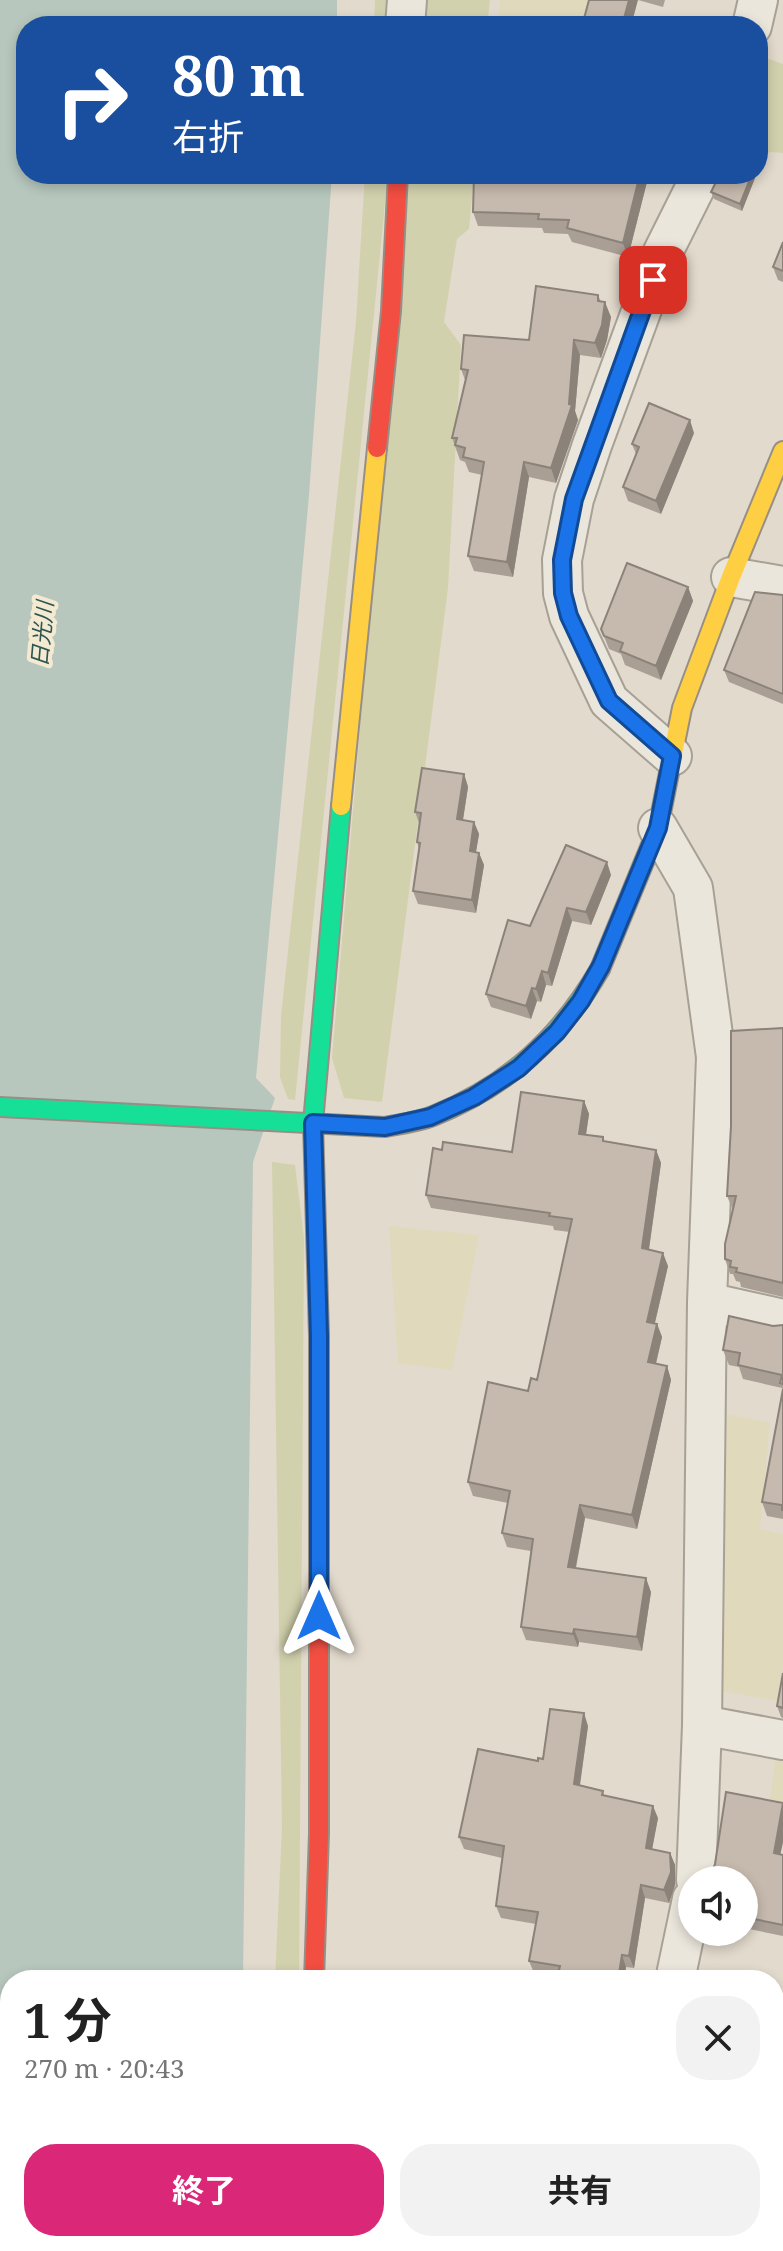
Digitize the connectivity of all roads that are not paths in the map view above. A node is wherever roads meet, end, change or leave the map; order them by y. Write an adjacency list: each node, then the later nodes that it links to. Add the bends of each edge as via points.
1 (397, 184): 9 (street, via 391,311)
2 (697, 184): 6 (street, via 663,252 592,445 562,560 569,616 609,701)
3 (783, 451): 4 (street)
4 (731, 577): 5 (street); 6 (street, via 682,708)
5 (783, 586)
6 (672, 756): 7 (street)
7 (658, 828): 9 (street, via 601,966 581,1001 519,1068 430,1117 385,1127); 10 (street, via 693,888 716,1057)
8 (0, 1107): 9 (street)
9 (306, 1123): 16 (street, via 319,1336)
10 (707, 1302): 11 (street); 12 (street)
11 (783, 1319)
12 (702, 1725): 13 (street); 14 (street)
13 (783, 1740)
14 (697, 1866)
15 (682, 1946): 17 (street)
16 (314, 1970)
17 (677, 1970)

